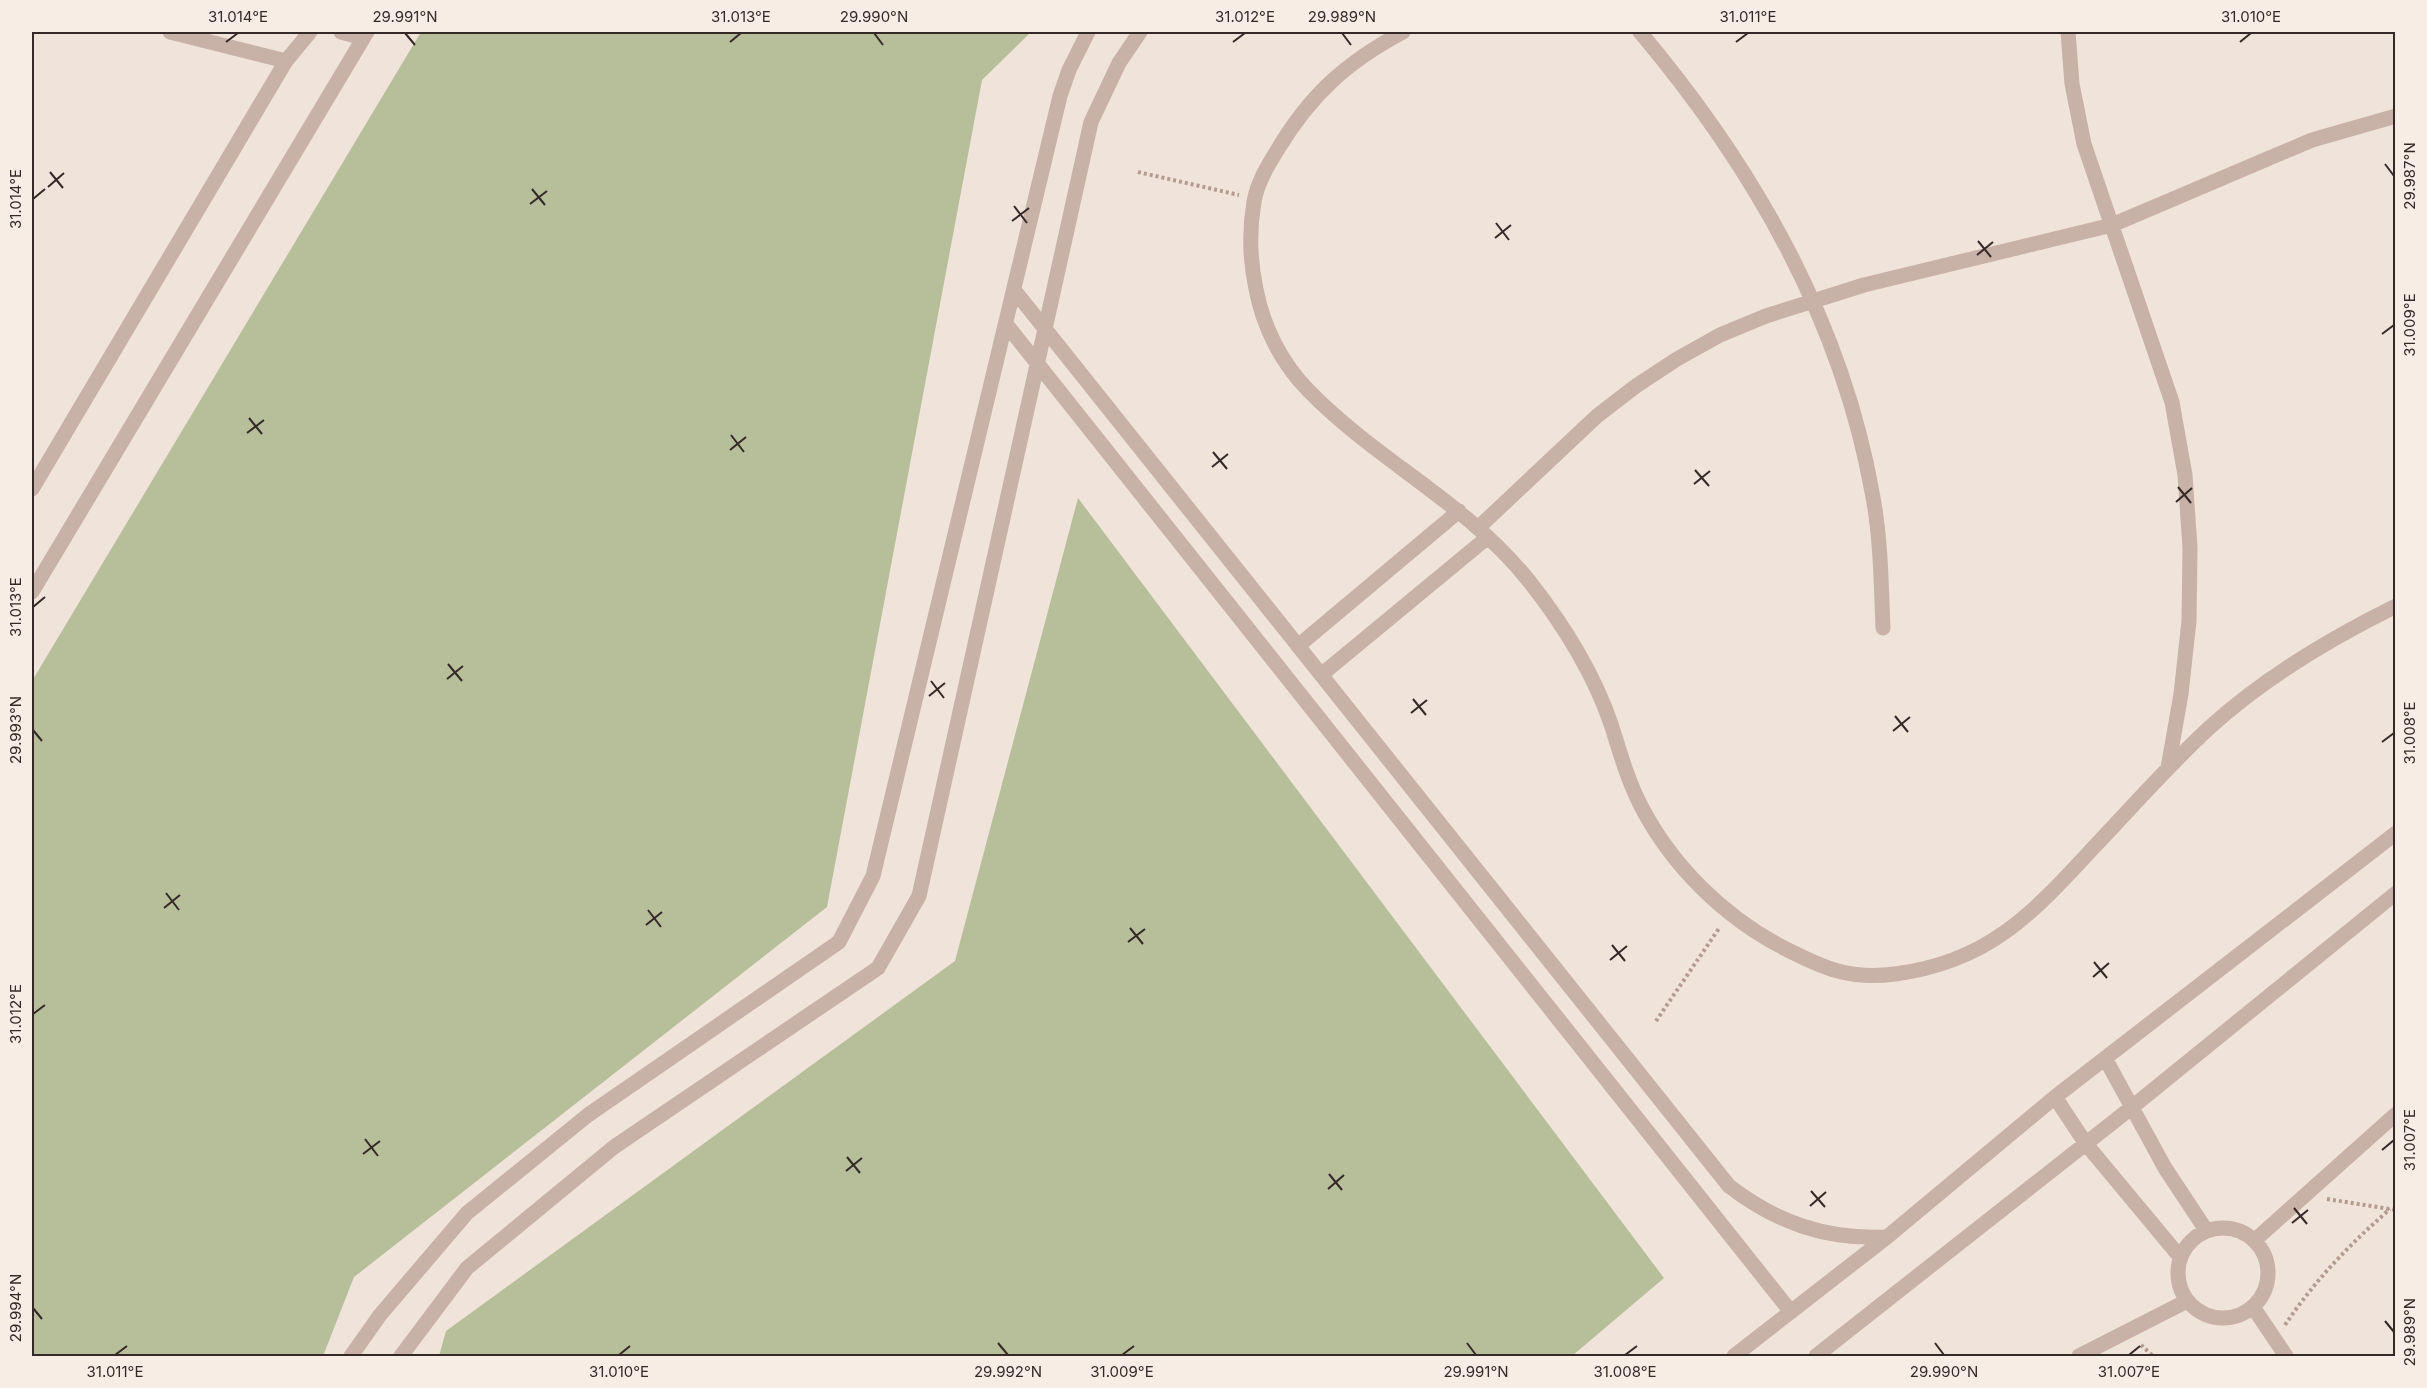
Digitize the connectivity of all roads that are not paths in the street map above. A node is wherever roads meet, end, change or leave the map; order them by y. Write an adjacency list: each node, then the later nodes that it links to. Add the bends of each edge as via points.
1 (170, 32): 10 (street)
2 (310, 32): 10 (street)
3 (341, 32): 9 (street)
4 (1088, 32): 13 (street, via 1060,96)
5 (1140, 32): 16 (street, via 1119,63 1092,122)
6 (1404, 32): 19 (street, via 1356,61 1321,90 1282,142 1254,198 1252,270 1269,333 1305,388)
7 (1641, 32): 14 (street, via 1711,121 1753,185)
8 (2068, 32): 12 (street, via 2072,84 2084,144)
9 (365, 35): 21 (street)
10 (286, 61): 18 (street)
11 (2396, 116): 12 (street, via 2312,140)
12 (2112, 225): 14 (street); 26 (street, via 2172,402 2185,475 2189,621)
13 (1014, 290): 15 (street); 16 (street)
14 (1812, 300): 20 (street, via 1720,335 1635,386 1597,416); 23 (street, via 1839,363 1859,428 1881,561)
15 (1006, 324): 17 (street); 41 (street, via 873,876 839,942 588,1115 467,1213 380,1315)
16 (1045, 329): 17 (street); 24 (street)
17 (1038, 366): 40 (street); 42 (street, via 919,896 878,968 614,1147 467,1268)
18 (32, 489)
19 (1459, 511): 20 (street); 24 (street)
20 (1484, 532): 25 (street); 26 (street, via 1526,577 1560,622 1610,722 1642,809 1667,848 1729,914 1801,957 1854,976 1933,967 1971,953 2006,933 2038,908)
21 (32, 592)
22 (2396, 606): 26 (street, via 2309,653 2259,688)
23 (1883, 628)
24 (1298, 646): 25 (street)
25 (1321, 675): 35 (street, via 1729,1186 1765,1212 1806,1229 1846,1237)
26 (2168, 768)
27 (2396, 832): 29 (street)
28 (2396, 894): 31 (street)
29 (2105, 1058): 30 (street); 31 (street)
30 (2055, 1097): 33 (street); 35 (street)
31 (2131, 1108): 33 (street); 34 (street)
32 (2396, 1114): 36 (street)
33 (2086, 1144): 37 (street); 44 (street)
34 (2206, 1230): 36 (street, via 2232,1228); 37 (street, via 2195,1236)
35 (1887, 1237): 40 (street)
36 (2255, 1240): 39 (street, via 2267,1262 2268,1275)
37 (2180, 1257): 38 (street, via 2178,1280)
38 (2187, 1301): 39 (street, via 2213,1317 2234,1317); 45 (street)
39 (2253, 1307): 46 (street)
40 (1791, 1312): 43 (street)
41 (351, 1356)
42 (401, 1356)
43 (1734, 1356)
44 (1816, 1356)
45 (2079, 1356)
46 (2286, 1356)

